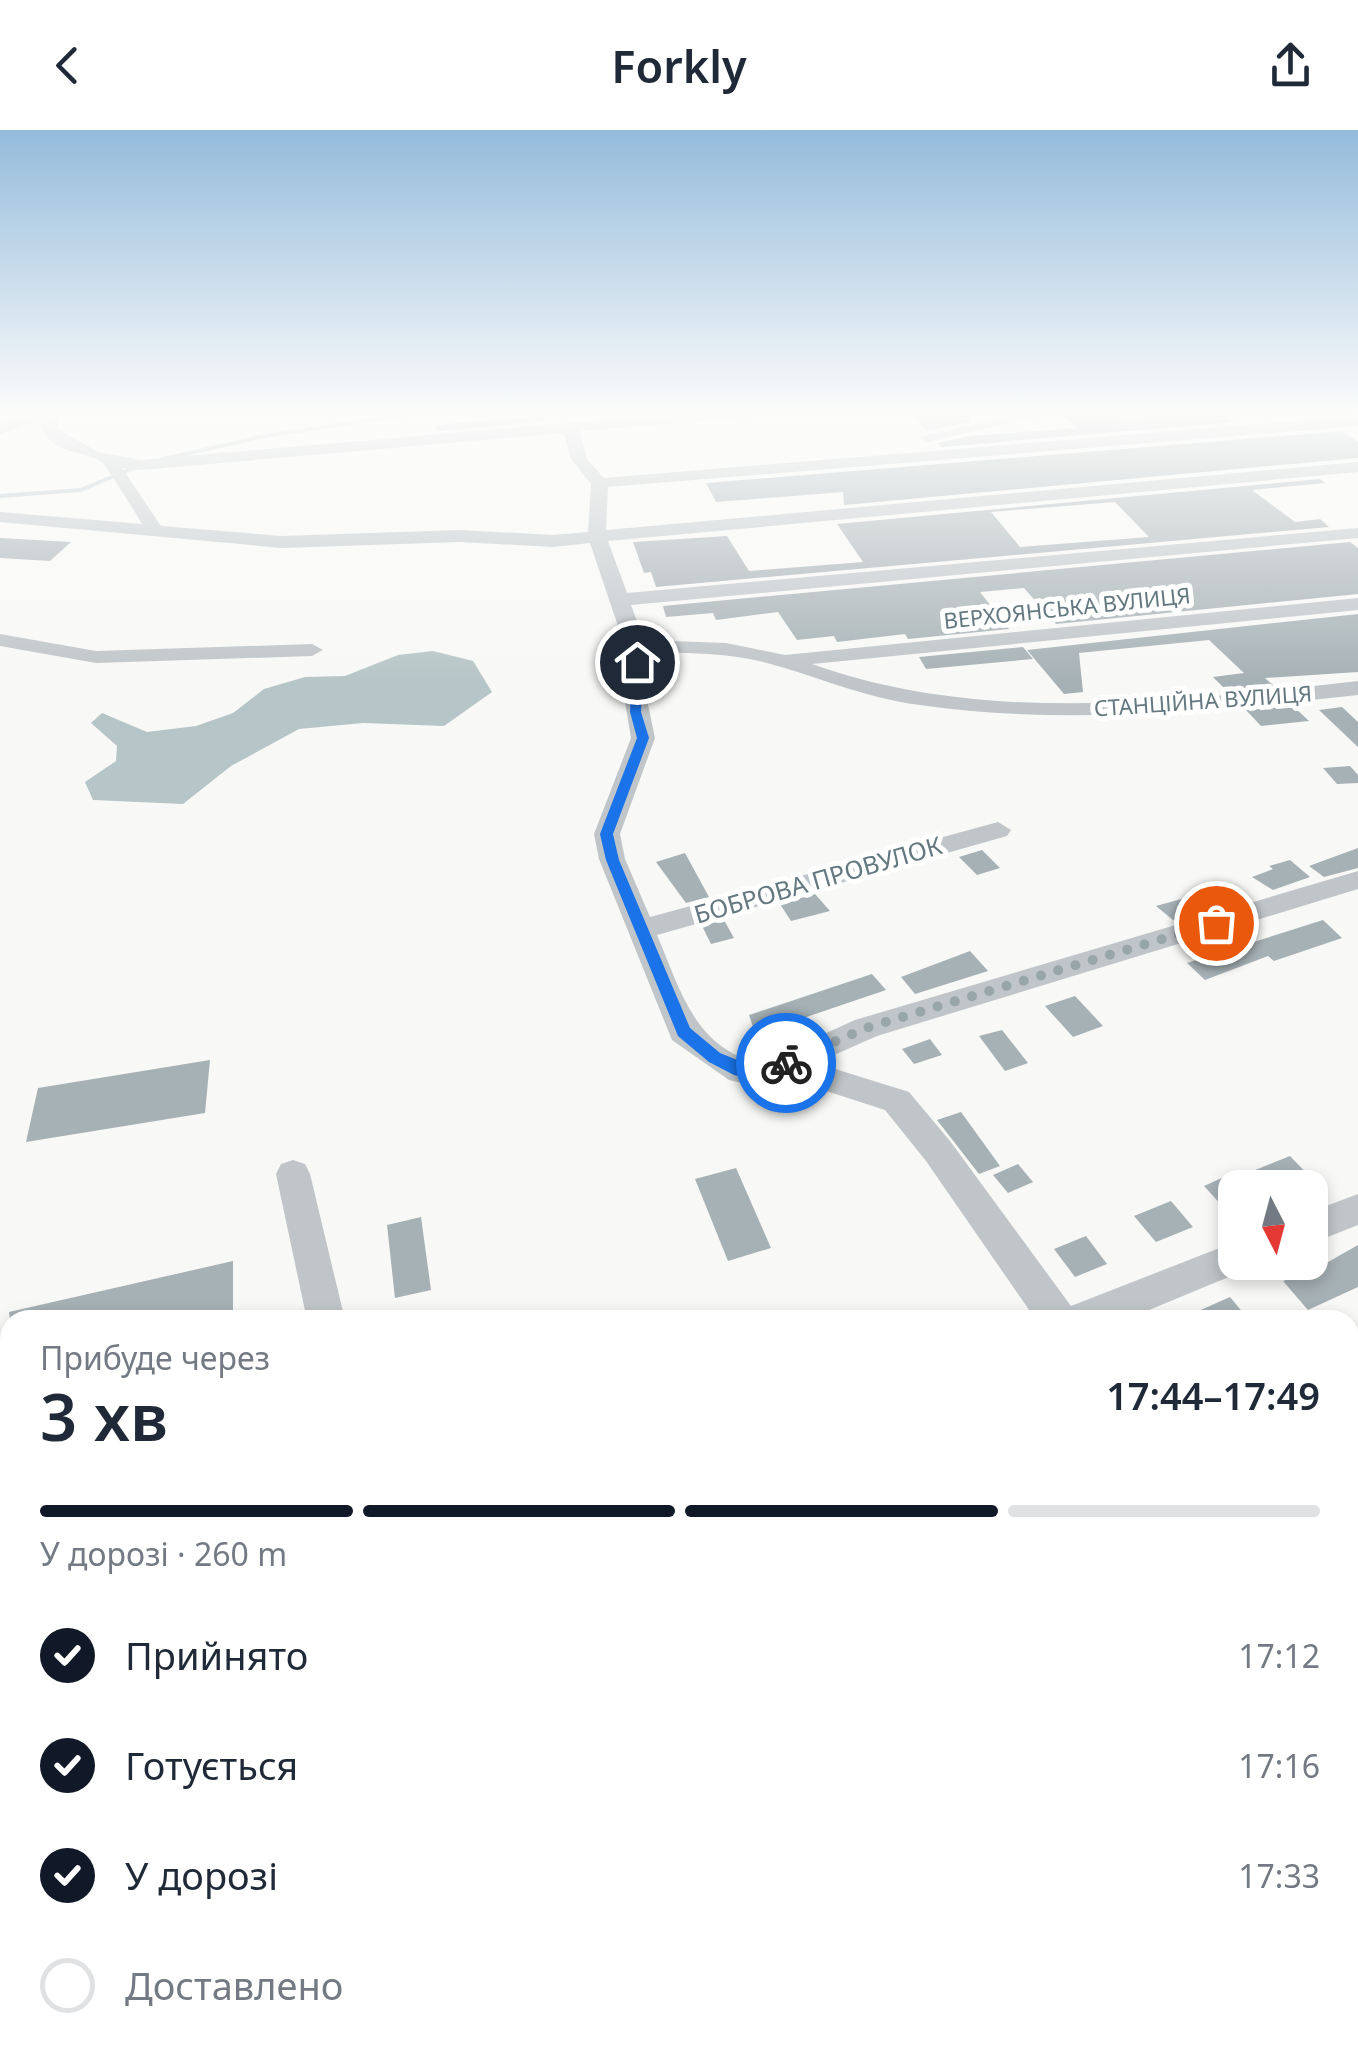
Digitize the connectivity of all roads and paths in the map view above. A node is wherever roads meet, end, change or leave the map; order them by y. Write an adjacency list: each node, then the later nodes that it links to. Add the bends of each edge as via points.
1 (141, 502): 5 (street)
2 (599, 502): 7 (street)
3 (935, 502): 7 (street)
4 (0, 517): 5 (street)
5 (153, 529): 7 (street, via 282,542)
6 (1358, 533): 8 (street)
7 (597, 537): 8 (street)
8 (621, 600): 11 (street)
9 (1358, 604): 13 (street, ВЕРХОЯНСЬКА ВУЛИЦЯ)
10 (0, 640): 12 (street, via 96,657)
11 (636, 647): 13 (street, СТАНЦІЙНА ВУЛИЦЯ, via 722,648); 17 (street, via 643,738 607,834)
12 (312, 650)
13 (780, 660): 14 (street, СТАНЦІЙНА ВУЛИЦЯ, via 886,694 1067,710 1206,705)
14 (1358, 688)
15 (998, 830): 17 (street, БОБРОВА ПРОВУЛОК)
16 (1358, 880): 18 (street, via 866,1028)
17 (639, 930): 18 (street, via 683,1032 740,1071 764,1076)
18 (782, 1064): 24 (street, via 898,1101)
19 (293, 1174): 23 (street)
20 (1358, 1209): 21 (street)
21 (1328, 1221)
22 (1218, 1265): 25 (street)
23 (324, 1310)
24 (1051, 1310)
25 (1105, 1310)

